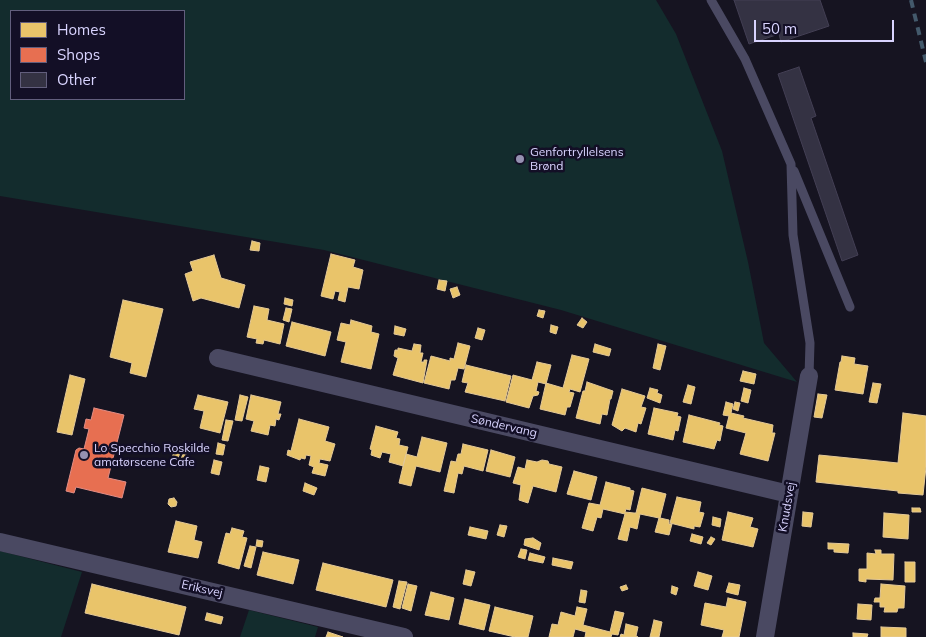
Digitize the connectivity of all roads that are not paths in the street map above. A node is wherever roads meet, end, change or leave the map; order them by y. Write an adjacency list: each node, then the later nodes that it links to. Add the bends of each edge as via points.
1 (712, 0): 2 (lane, via 745,59)
2 (791, 164): 3 (lane); 5 (lane, via 793,235 810,343)
3 (850, 307)
4 (218, 358): 6 (street, Søndervang)
5 (808, 376): 6 (street, Knudsvej)
6 (789, 494): 9 (street, Knudsvej)
7 (0, 542): 8 (street, Eriksvej)
8 (404, 637)
9 (765, 637)

